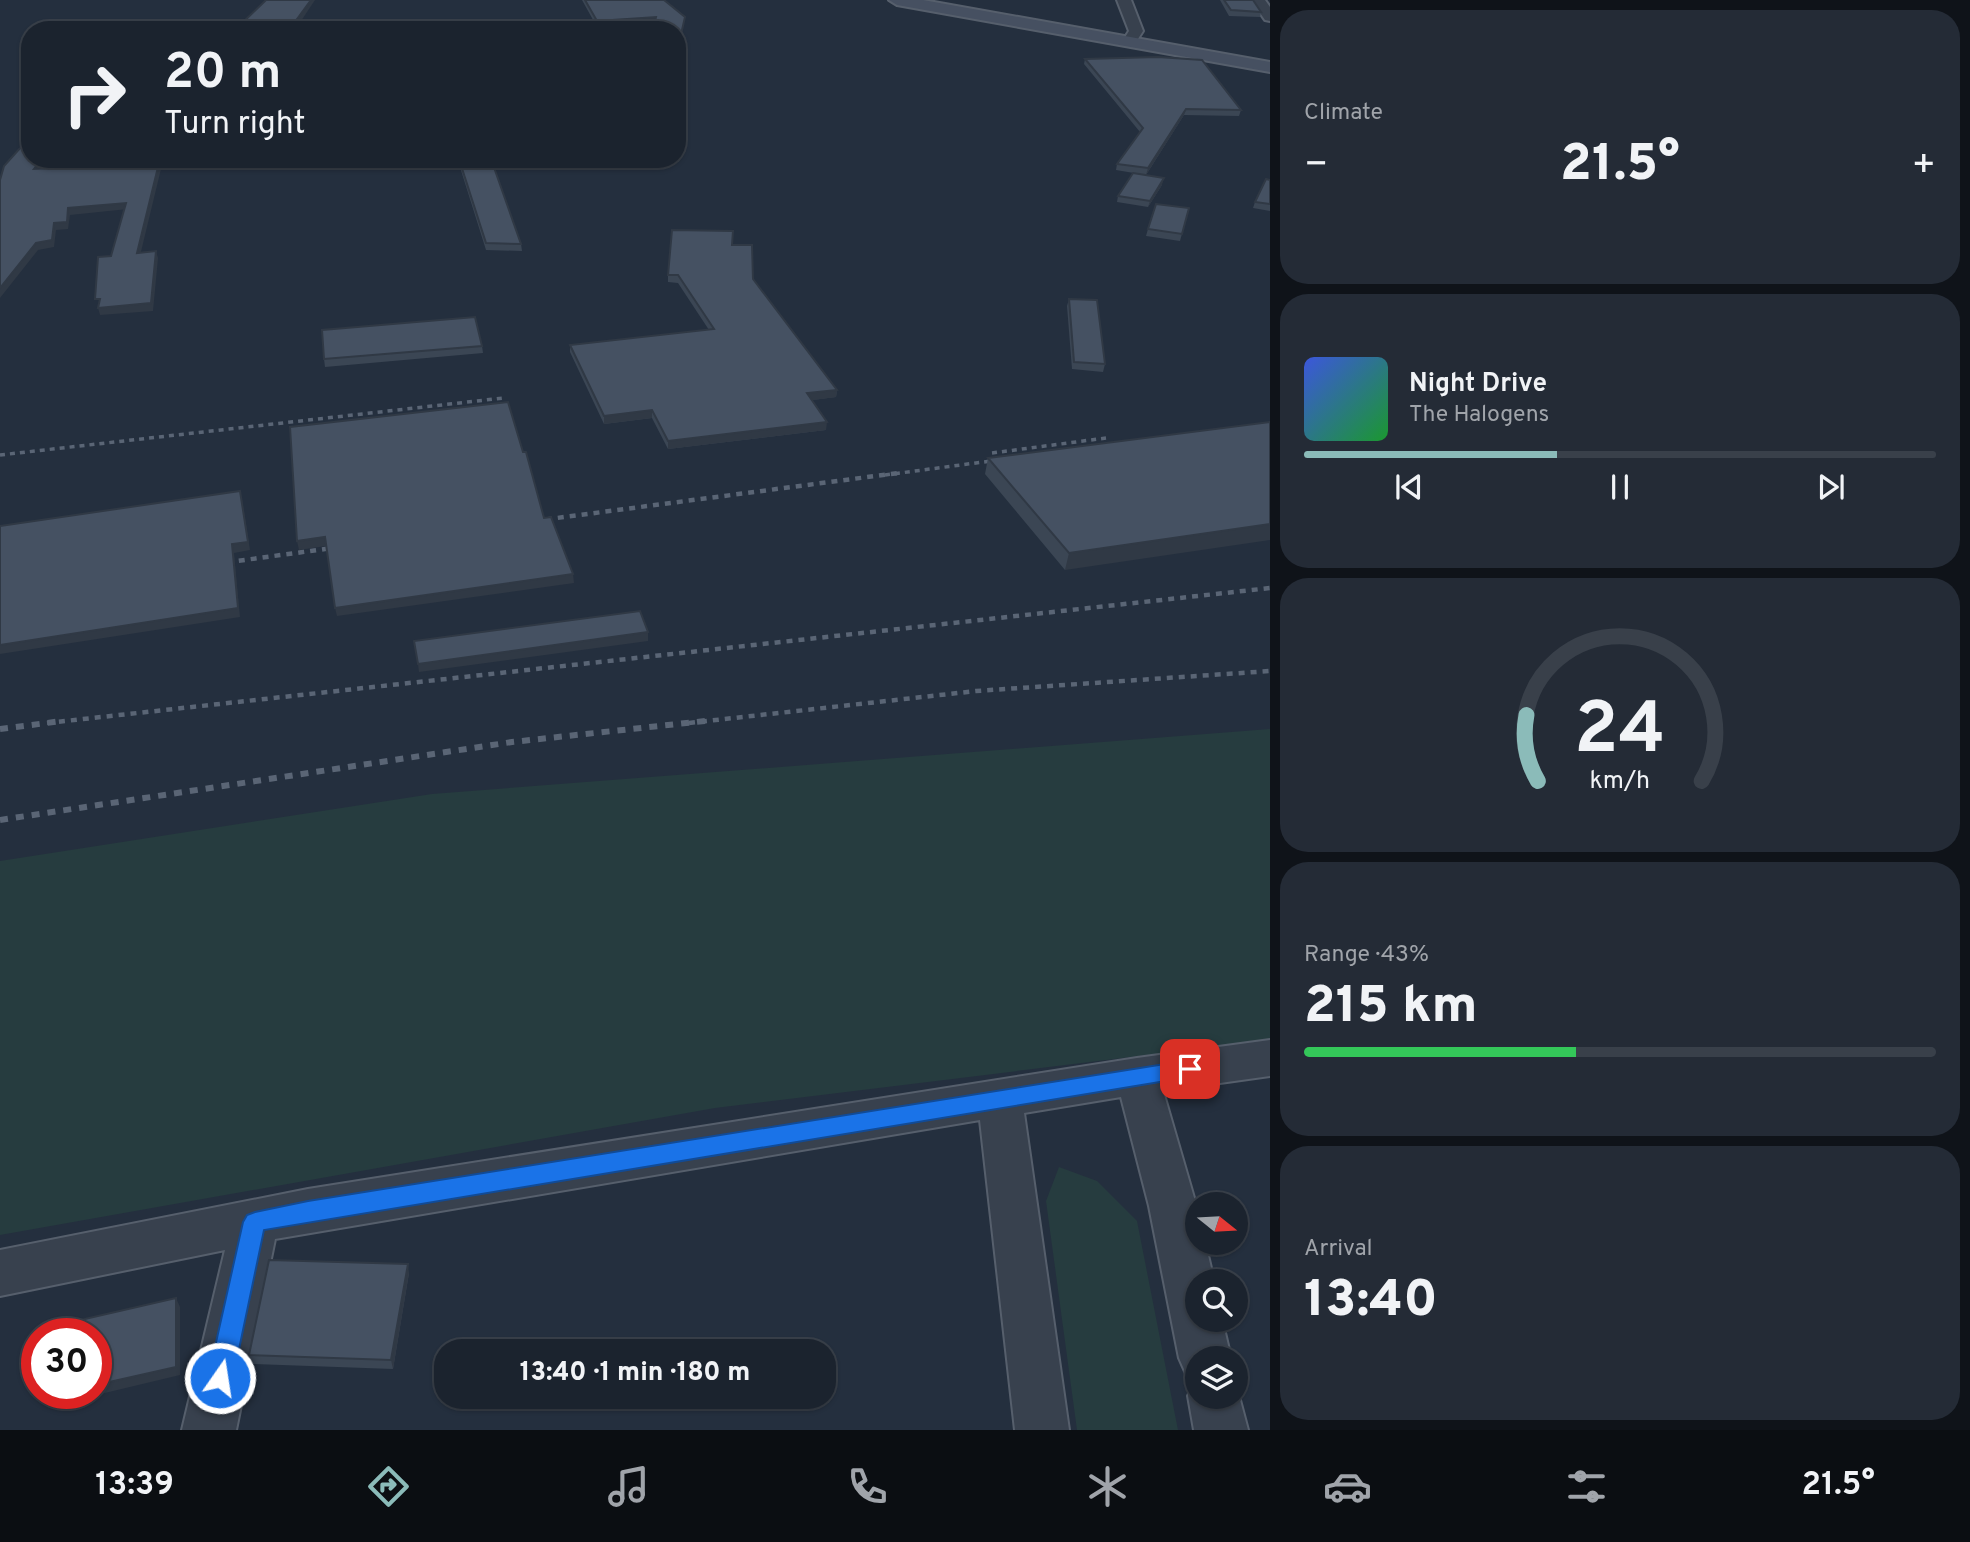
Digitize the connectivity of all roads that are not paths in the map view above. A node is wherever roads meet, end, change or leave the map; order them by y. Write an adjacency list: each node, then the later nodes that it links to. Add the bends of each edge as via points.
1 (897, 0): 5 (main road)
2 (1124, 0): 5 (street, via 1136,31)
3 (1258, 0): 4 (street)
4 (1270, 17)
5 (1129, 42): 6 (main road)
6 (1270, 67)
7 (1270, 1058): 8 (street)
8 (1137, 1076): 9 (street); 11 (street)
9 (1000, 1098): 10 (street); 15 (street)
10 (255, 1222): 12 (street); 14 (street)
11 (1186, 1269)
12 (0, 1273)
13 (1217, 1409): 16 (street)
14 (209, 1430)
15 (1042, 1430)
16 (1221, 1430)

